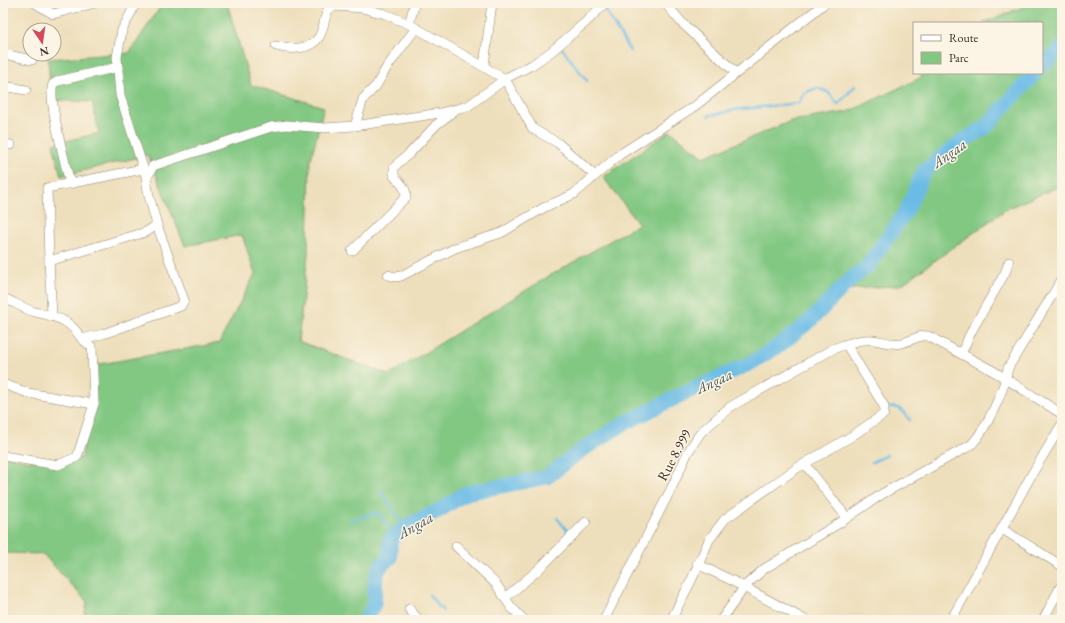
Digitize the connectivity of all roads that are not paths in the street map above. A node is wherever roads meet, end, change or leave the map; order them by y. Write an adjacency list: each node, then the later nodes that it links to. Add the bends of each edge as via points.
1 (35, 3): 2 (street, via 53,14)
2 (95, 3)
3 (136, 3): 14 (street, via 122,30 116,57)
4 (415, 3): 9 (street)
5 (492, 3): 13 (street)
6 (605, 3): 16 (street, via 552,51)
7 (665, 3): 15 (street, via 682,23)
8 (825, 3): 15 (street)
9 (412, 26): 10 (street, via 376,11 335,6 328,10 320,37 308,46 286,49); 13 (street); 20 (street, via 376,86 363,99)
10 (276, 46)
11 (3, 54): 12 (street)
12 (22, 58)
13 (484, 66): 16 (street)
14 (118, 67): 21 (street, via 120,95); 24 (street, via 58,81 51,88)
15 (736, 73): 22 (street, via 694,106 644,137)
16 (505, 79): 19 (street, via 478,100); 22 (street, via 533,129 558,143)
17 (3, 86): 18 (street)
18 (26, 90)
19 (456, 109): 20 (street); 26 (street, via 436,125 394,168 394,176 404,188 406,196)
20 (355, 126): 23 (street, via 271,127 157,163)
21 (143, 169): 23 (street); 24 (street)
22 (594, 175): 29 (street, via 574,194 545,207 501,233 455,248 401,276)
23 (146, 179): 25 (street)
24 (70, 184): 27 (street, via 47,188)
25 (157, 225): 27 (street, via 146,232); 33 (street, via 184,300 181,306)
26 (352, 251)
27 (49, 261): 32 (street)
28 (1008, 262): 35 (street, via 1002,279 972,330)
29 (388, 274)
30 (1062, 279): 36 (street, via 1008,368)
31 (3, 298): 32 (street, via 34,312)
32 (52, 315): 33 (street, via 74,327)
33 (82, 339): 38 (street, via 92,347)
34 (846, 344): 35 (street, Rue 8.999, via 871,340 896,344 922,335); 42 (street, via 885,410 884,414); 55 (street, Rue 8.999, via 822,354 730,407 701,432 688,452)
35 (962, 354): 36 (street, Rue 8.999)
36 (1006, 380): 39 (street, Rue 8.999); 43 (street, via 980,434 971,445 882,494)
37 (3, 384): 38 (street, via 28,393)
38 (94, 404): 41 (street, via 77,457 58,465)
39 (1062, 414)
40 (1062, 424): 45 (street)
41 (3, 456)
42 (805, 464): 43 (street); 47 (street, via 725,519 709,540)
43 (847, 518): 50 (street, via 764,569)
44 (586, 522): 51 (street, via 538,570)
45 (1002, 529): 48 (street); 59 (street)
46 (456, 546): 51 (street, via 492,580)
47 (697, 564): 50 (street); 56 (street)
48 (1062, 566)
49 (1062, 584): 60 (street)
50 (744, 587): 57 (street); 58 (street)
51 (505, 598): 54 (street)
52 (409, 609): 53 (street)
53 (419, 620)
54 (524, 620)
55 (604, 620)
56 (671, 620)
57 (721, 620)
58 (805, 620)
59 (951, 620)
60 (1043, 620)

